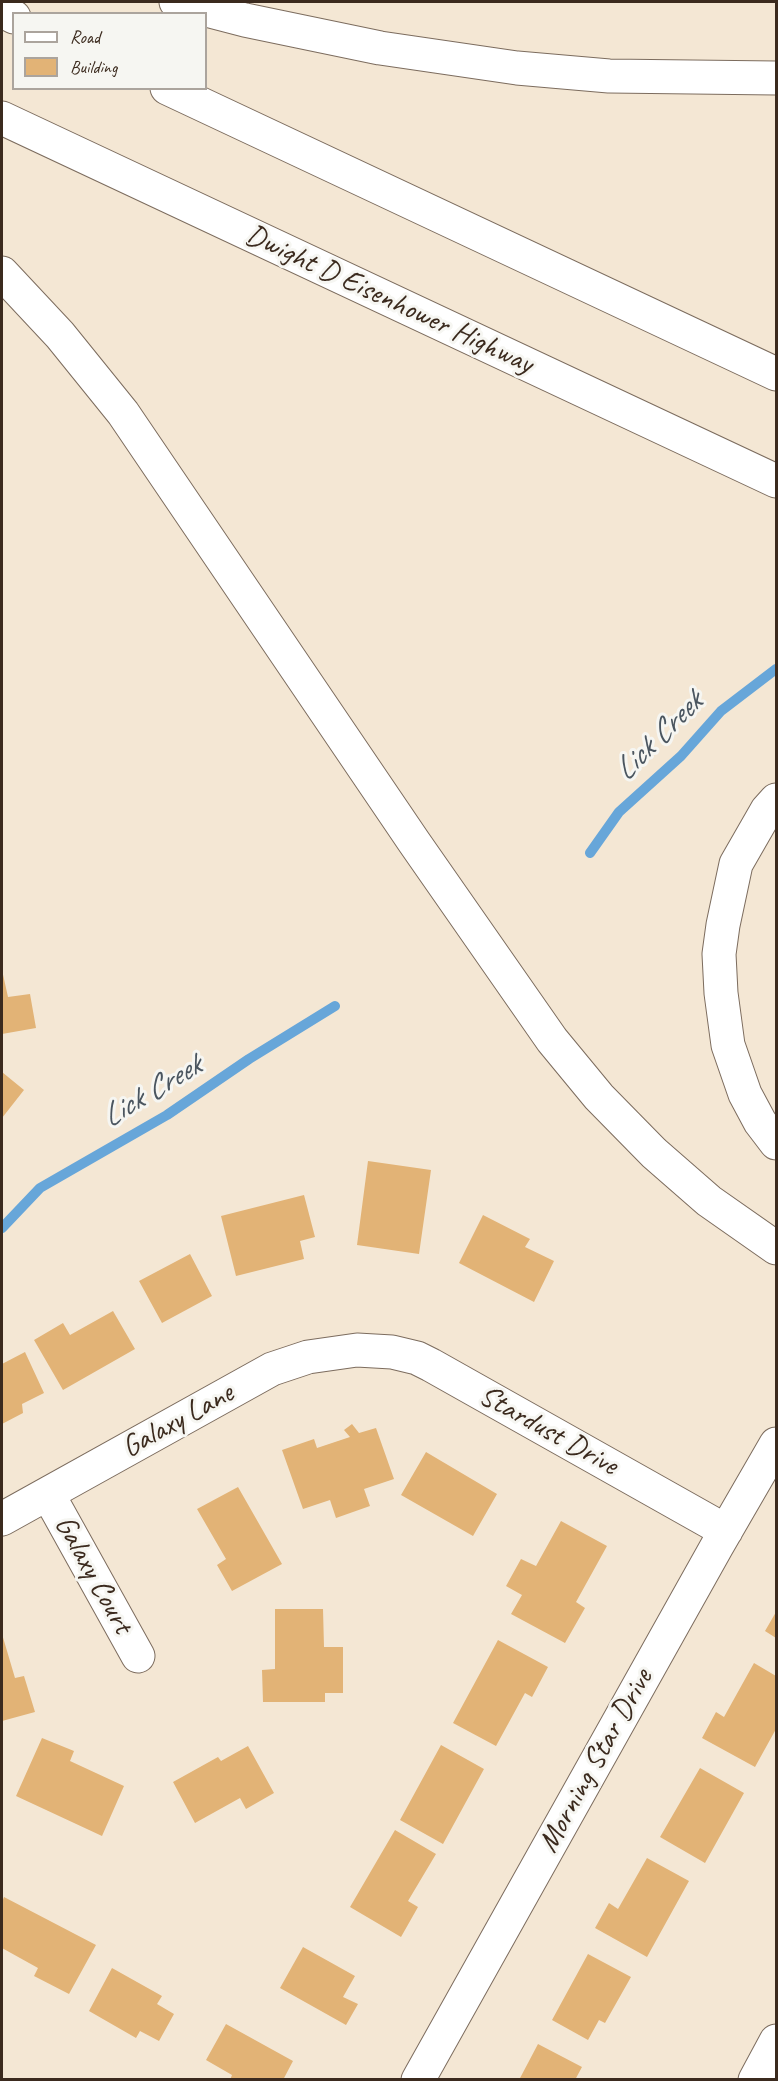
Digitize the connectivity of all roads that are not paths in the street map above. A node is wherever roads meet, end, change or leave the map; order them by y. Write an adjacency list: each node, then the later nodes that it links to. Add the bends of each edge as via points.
1 (176, 2): 2 (main road, via 380,48 517,68 609,76)
2 (777, 78)
3 (171, 90): 6 (main road)
4 (2, 118): 7 (main road, Dwight D Eisenhower Highway)
5 (2, 273): 10 (main road, via 60,335 123,413 552,1040 599,1097 654,1153 710,1201)
6 (777, 374)
7 (777, 481)
8 (777, 800): 9 (main road, via 767,810 736,864 719,954 728,1045 745,1094)
9 (777, 1143)
10 (777, 1248)
11 (364, 1350): 13 (main road, Galaxy Lane, via 318,1354 272,1370); 15 (main road, Stardust Drive, via 400,1354 431,1365)
12 (777, 1444): 15 (main road, Morning Star Drive)
13 (48, 1494): 14 (main road, Galaxy Lane); 16 (main road, Galaxy Court)
14 (2, 1519)
15 (726, 1530): 18 (main road, Morning Star Drive)
16 (138, 1656)
17 (777, 2041): 19 (main road)
18 (418, 2079)
19 (755, 2079)

